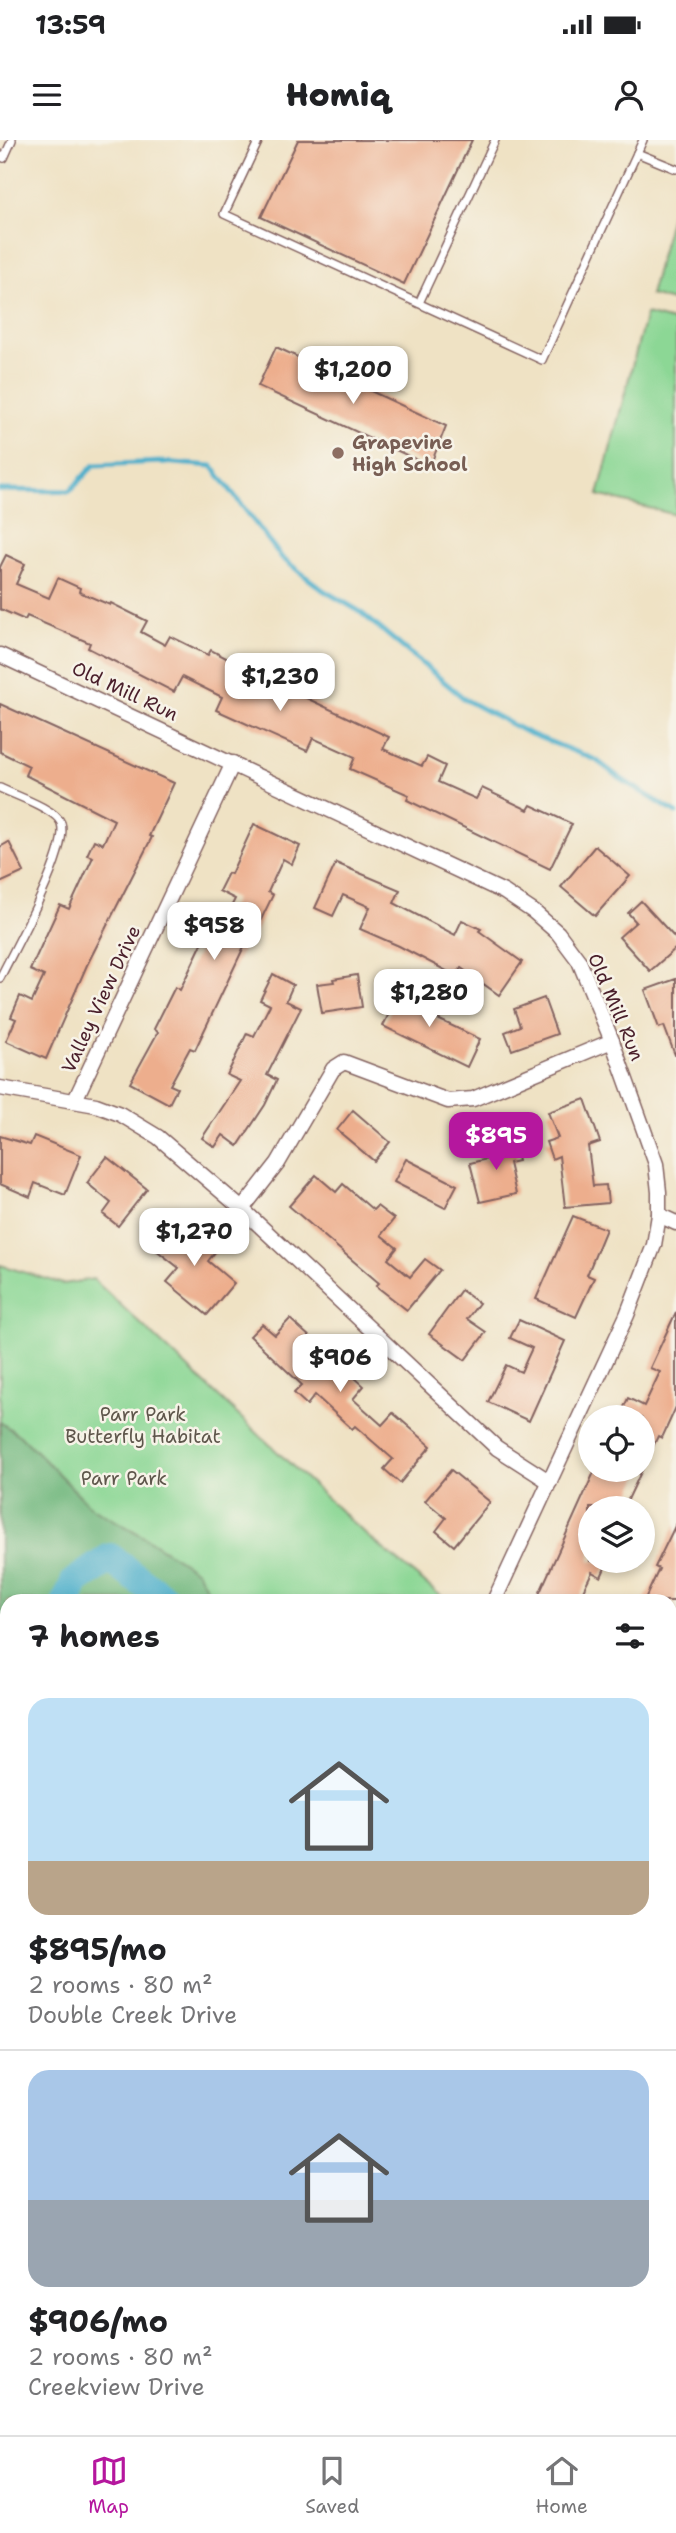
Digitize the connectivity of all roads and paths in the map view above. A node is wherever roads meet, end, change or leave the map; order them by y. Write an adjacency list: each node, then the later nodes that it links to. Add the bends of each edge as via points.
1 (12, 140): 6 (lane, via 4,158)
2 (259, 140): 8 (lane, via 224,214)
3 (495, 140): 8 (lane)
4 (643, 140): 5 (lane)
5 (637, 153): 7 (lane); 8 (lane, via 542,360)
6 (0, 156)
7 (676, 169)
8 (419, 303)
9 (0, 654): 10 (street, Old Mill Run)
10 (233, 763): 13 (street, Old Mill Run, via 505,892 534,912 579,961); 15 (street, Valley View Drive)
11 (0, 789): 12 (lane, via 52,812 61,821 63,839)
12 (0, 978)
13 (612, 1041): 16 (street, via 473,1099 448,1101 344,1062 333,1069 278,1163); 17 (street, Old Mill Run, via 656,1164)
14 (0, 1088): 15 (street)
15 (75, 1100): 16 (street, via 120,1114 158,1137)
16 (242, 1209): 19 (street, via 497,1448)
17 (659, 1215): 18 (street); 19 (street, Old Mill Run, via 654,1245 627,1315)
18 (676, 1223)
19 (550, 1482): 20 (street, Old Mill Run)
20 (497, 1594)

